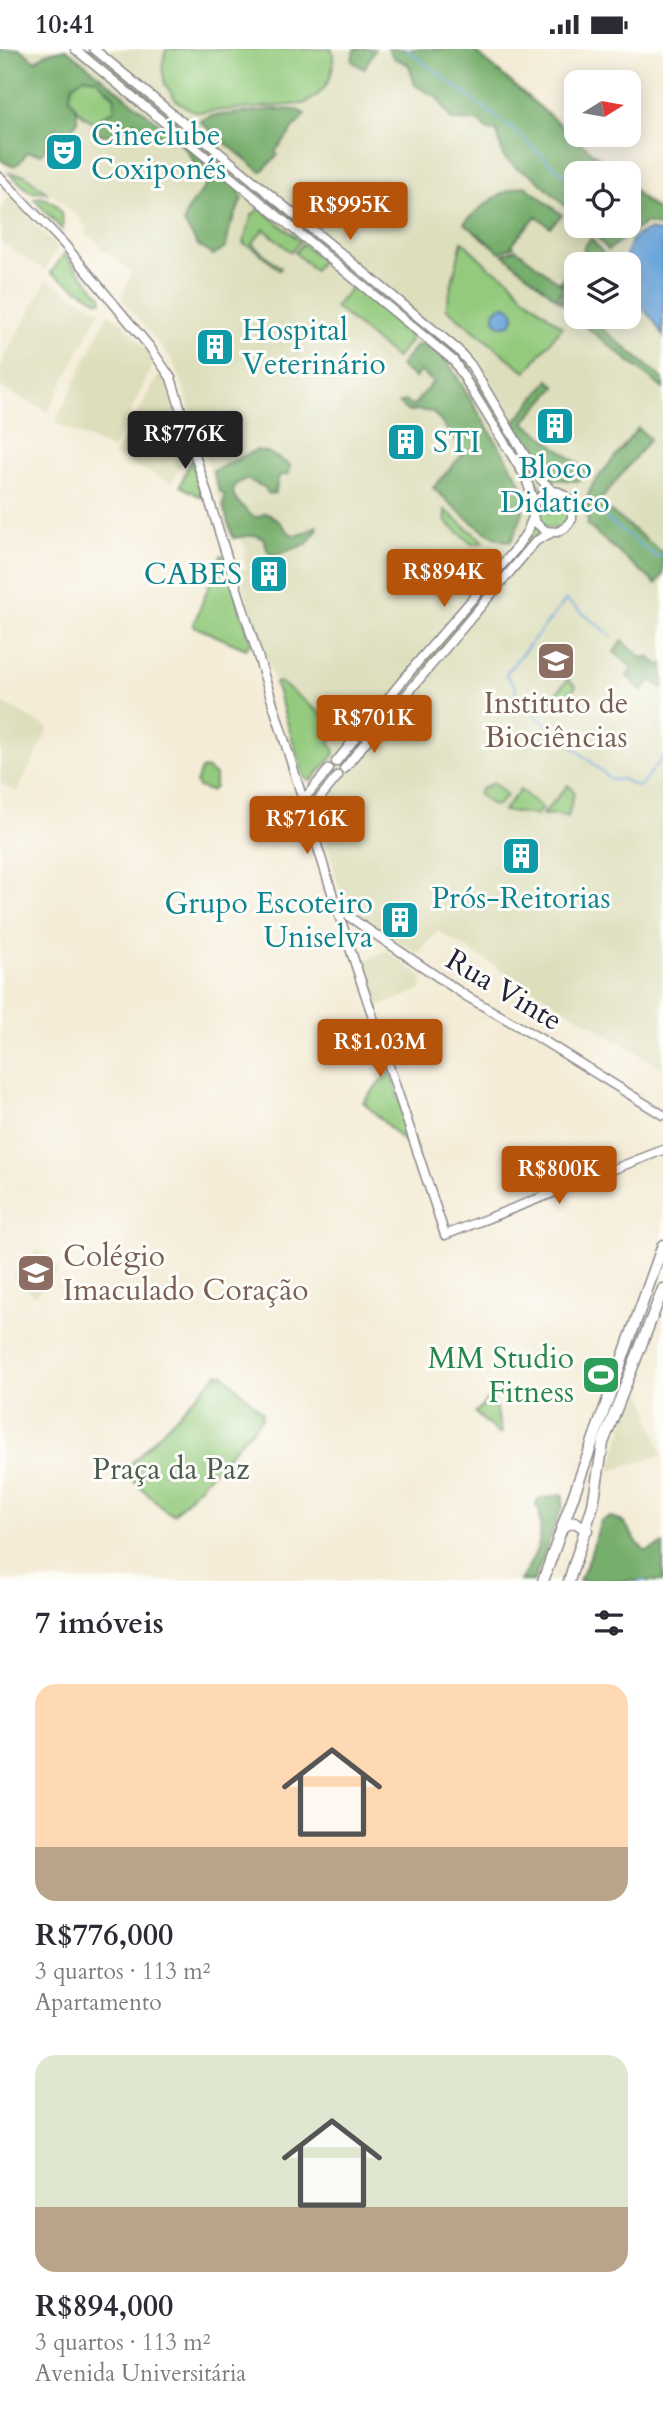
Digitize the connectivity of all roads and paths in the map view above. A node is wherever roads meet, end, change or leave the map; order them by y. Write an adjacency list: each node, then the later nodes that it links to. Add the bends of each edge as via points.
1 (75, 49): 5 (street, via 454,361 526,478)
2 (94, 49): 4 (street, via 458,349)
3 (0, 177): 14 (street, via 60,239 171,378)
4 (551, 491): 5 (street); 7 (street, via 569,499 573,512 565,528)
5 (534, 503): 6 (street)
6 (533, 517): 7 (street, via 540,528); 8 (street, via 513,551)
7 (553, 532): 9 (street, via 536,541)
8 (375, 714): 9 (street, via 384,714); 10 (street)
9 (383, 722): 12 (street)
10 (336, 762)
11 (329, 769): 14 (street)
12 (344, 769)
13 (338, 776): 15 (street)
14 (304, 799): 15 (street)
15 (308, 812): 16 (street)
16 (332, 891): 17 (street, Rua Vinte, via 343,912 456,989); 18 (street, via 444,1235)
17 (663, 1115)
18 (663, 1150)
19 (663, 1245): 21 (main road)
20 (663, 1290): 22 (main road, via 603,1444)
21 (564, 1525): 22 (main road, via 575,1522); 23 (main road)
22 (587, 1530): 24 (main road)
23 (543, 1581)
24 (569, 1581)

